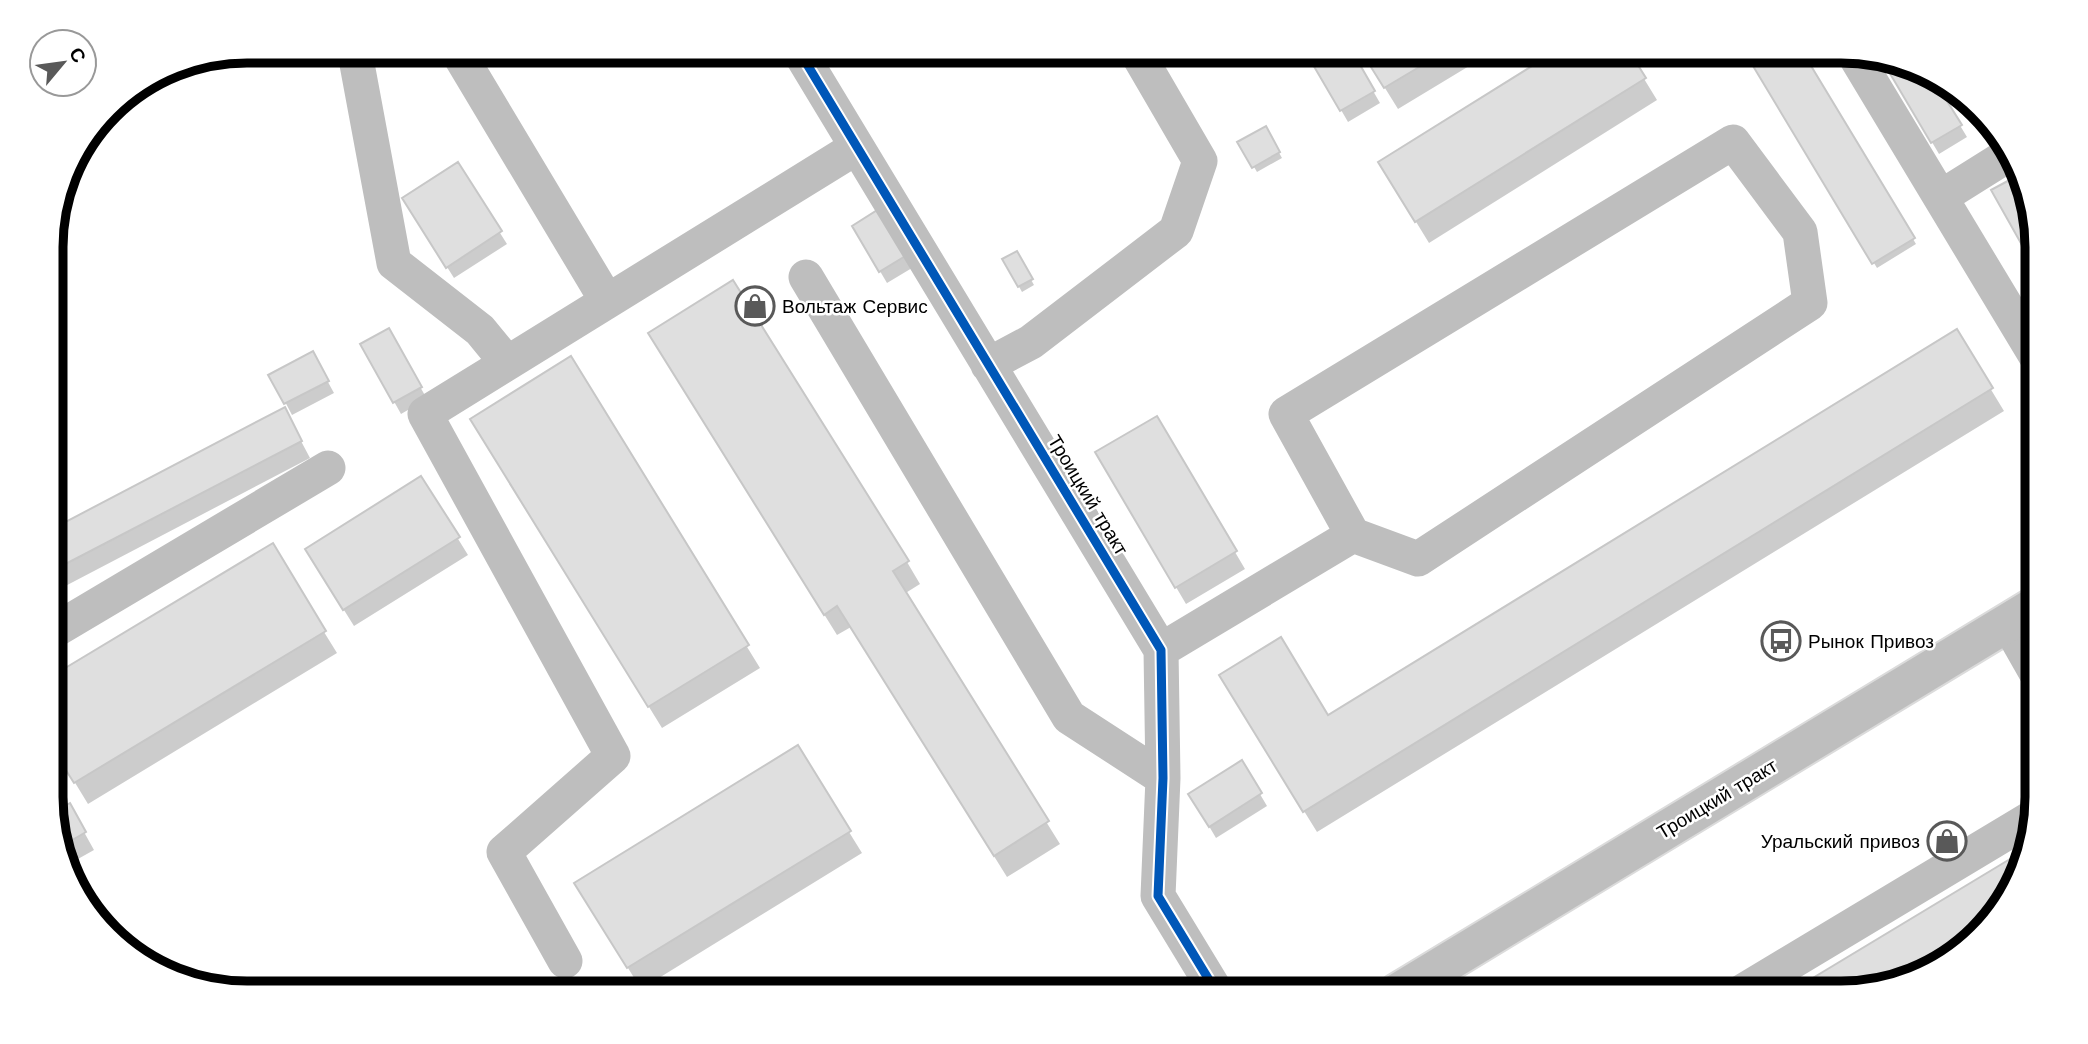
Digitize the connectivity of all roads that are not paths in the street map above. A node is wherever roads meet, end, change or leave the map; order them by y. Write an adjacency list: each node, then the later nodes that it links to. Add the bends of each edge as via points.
1 (464, 63): 10 (street)
2 (806, 63): 6 (street, Троицкий тракт)
3 (1143, 63): 13 (street, via 1200,161 1176,232 1031,342)
4 (357, 64): 12 (street, via 394,263 480,330)
5 (1860, 65): 8 (street)
6 (857, 147): 10 (street); 13 (street, Троицкий тракт)
7 (2002, 159): 8 (street)
8 (1941, 197): 11 (street)
9 (806, 277): 19 (street, via 1069,717)
10 (607, 301): 12 (street)
11 (2025, 338)
12 (507, 363): 21 (street, via 425,414 612,756 504,852)
13 (988, 365): 18 (street, Троицкий тракт)
14 (328, 468): 17 (street)
15 (1353, 535): 15 (street, via 1286,414 1733,142 1800,232 1810,303 1418,559); 18 (street)
16 (2022, 614): 23 (main road, Троицкий тракт)
17 (63, 625)
18 (1161, 650): 19 (street)
19 (1163, 778): 22 (street, via 1158,896)
20 (2023, 823): 24 (street)
21 (565, 961)
22 (1210, 981)
23 (1428, 981)
24 (1760, 981)

